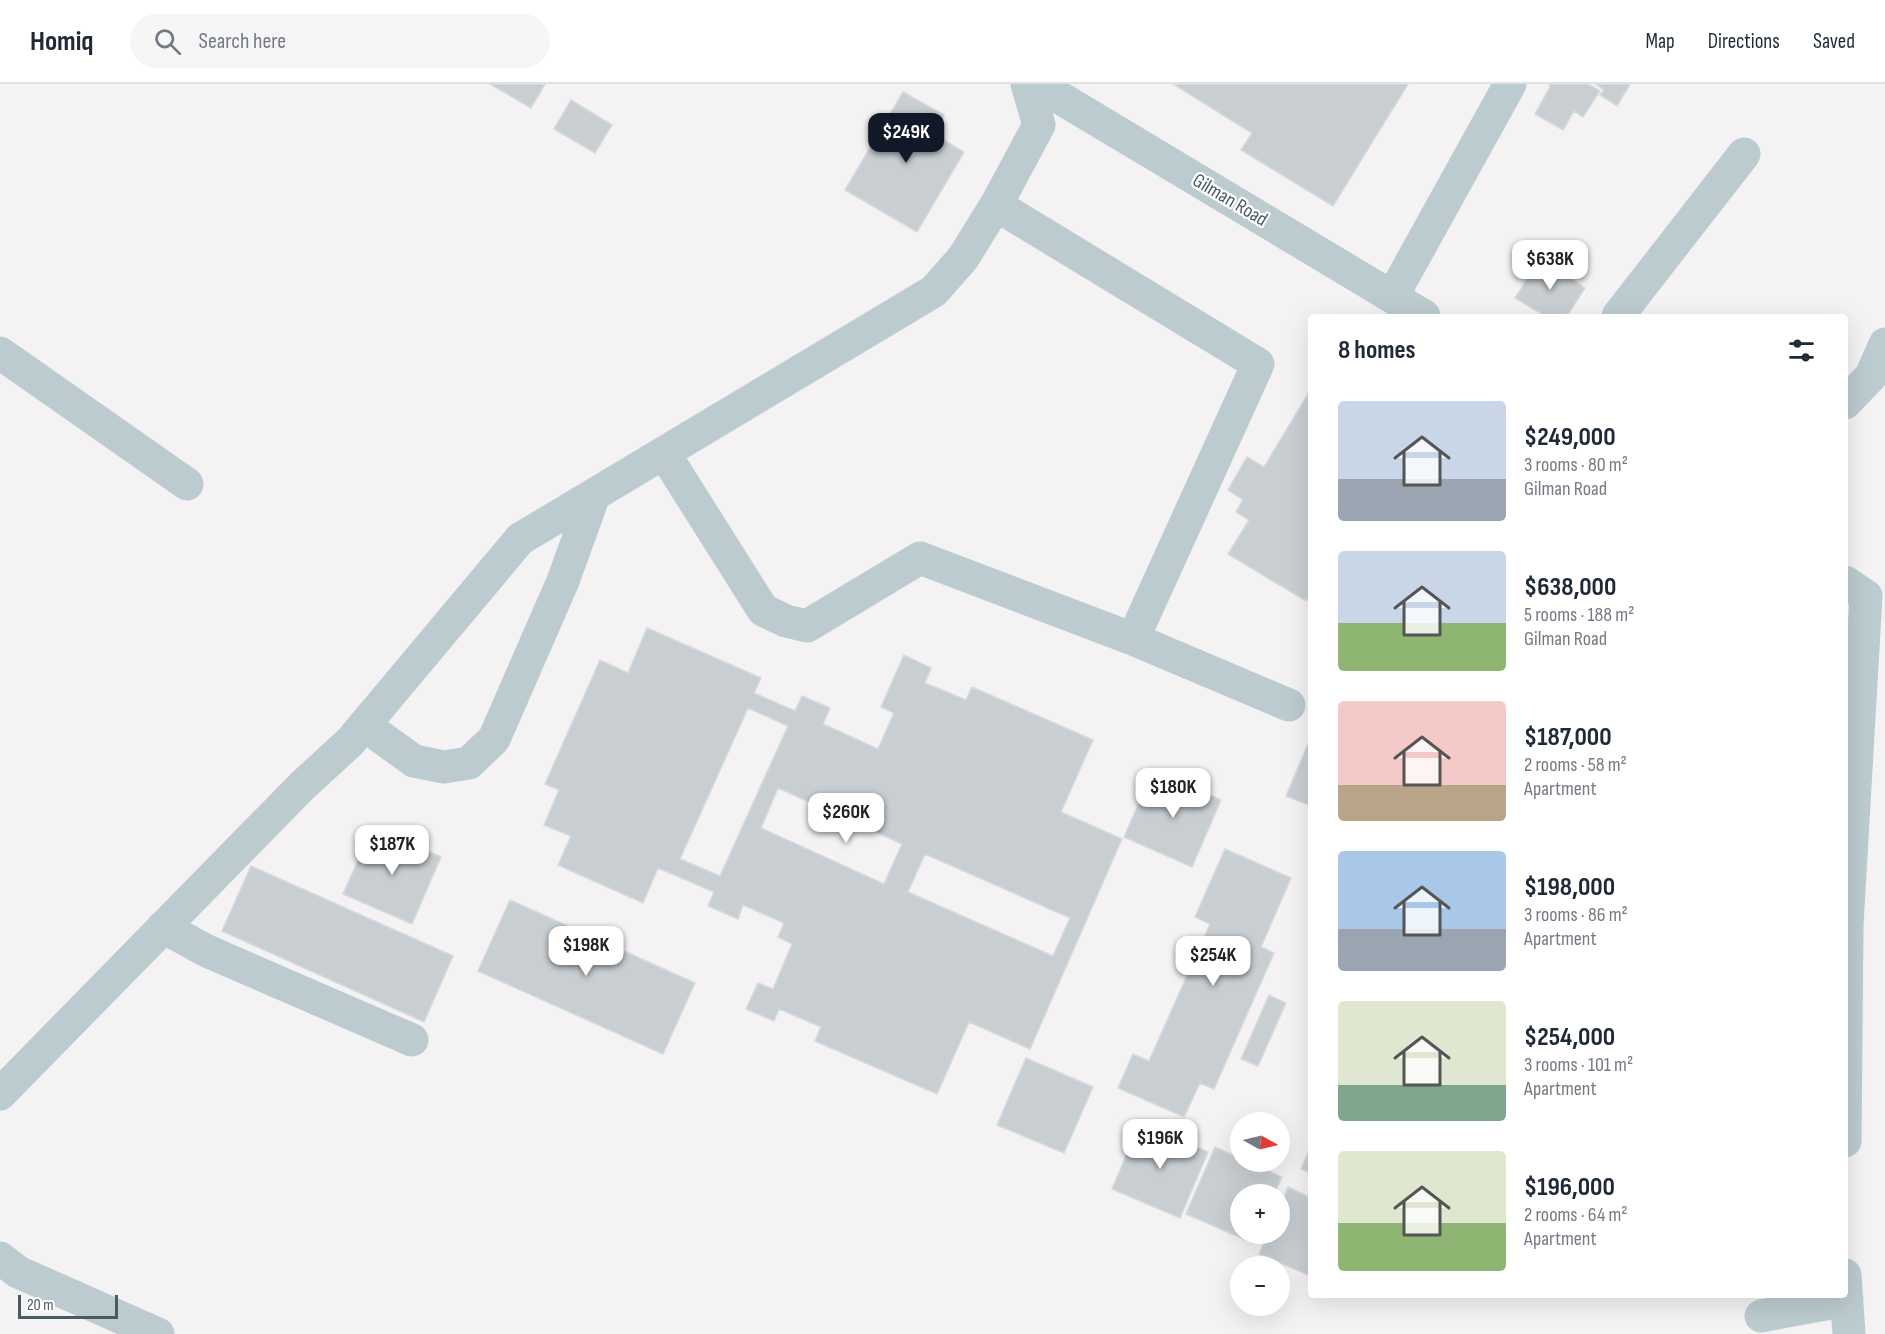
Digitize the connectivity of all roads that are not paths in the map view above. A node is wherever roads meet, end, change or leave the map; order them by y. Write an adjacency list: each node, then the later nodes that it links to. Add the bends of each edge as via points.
1 (1027, 84): 5 (street, via 1039,125)
2 (1037, 84): 6 (street, Gilman Road)
3 (1510, 84): 6 (street)
4 (1744, 154): 8 (street)
5 (996, 205): 12 (street, via 963,258 934,291); 16 (street, via 1258,364)
6 (1392, 297): 7 (street, Gilman Road)
7 (1421, 314)
8 (1620, 314)
9 (1885, 344): 11 (street, via 1871,376)
10 (0, 353): 13 (street)
11 (1848, 400)
12 (664, 453): 14 (street); 16 (street, via 763,610 786,621 807,626 920,558)
13 (187, 484)
14 (594, 495): 18 (street, via 520,539); 18 (street, via 563,581 494,739 469,763 444,767 414,761)
15 (1848, 584): 19 (street, via 1866,596)
16 (1133, 639): 17 (street)
17 (1289, 705)
18 (364, 725): 21 (street)
19 (1849, 816): 20 (street)
20 (1848, 870)
21 (163, 927): 22 (street, via 207,951); 23 (street)
22 (412, 1041)
23 (0, 1094)
24 (0, 1258): 28 (street, via 18,1272)
25 (1814, 1298): 27 (street)
26 (1847, 1298): 29 (street)
27 (1761, 1316)
28 (158, 1334)
29 (1849, 1334)

